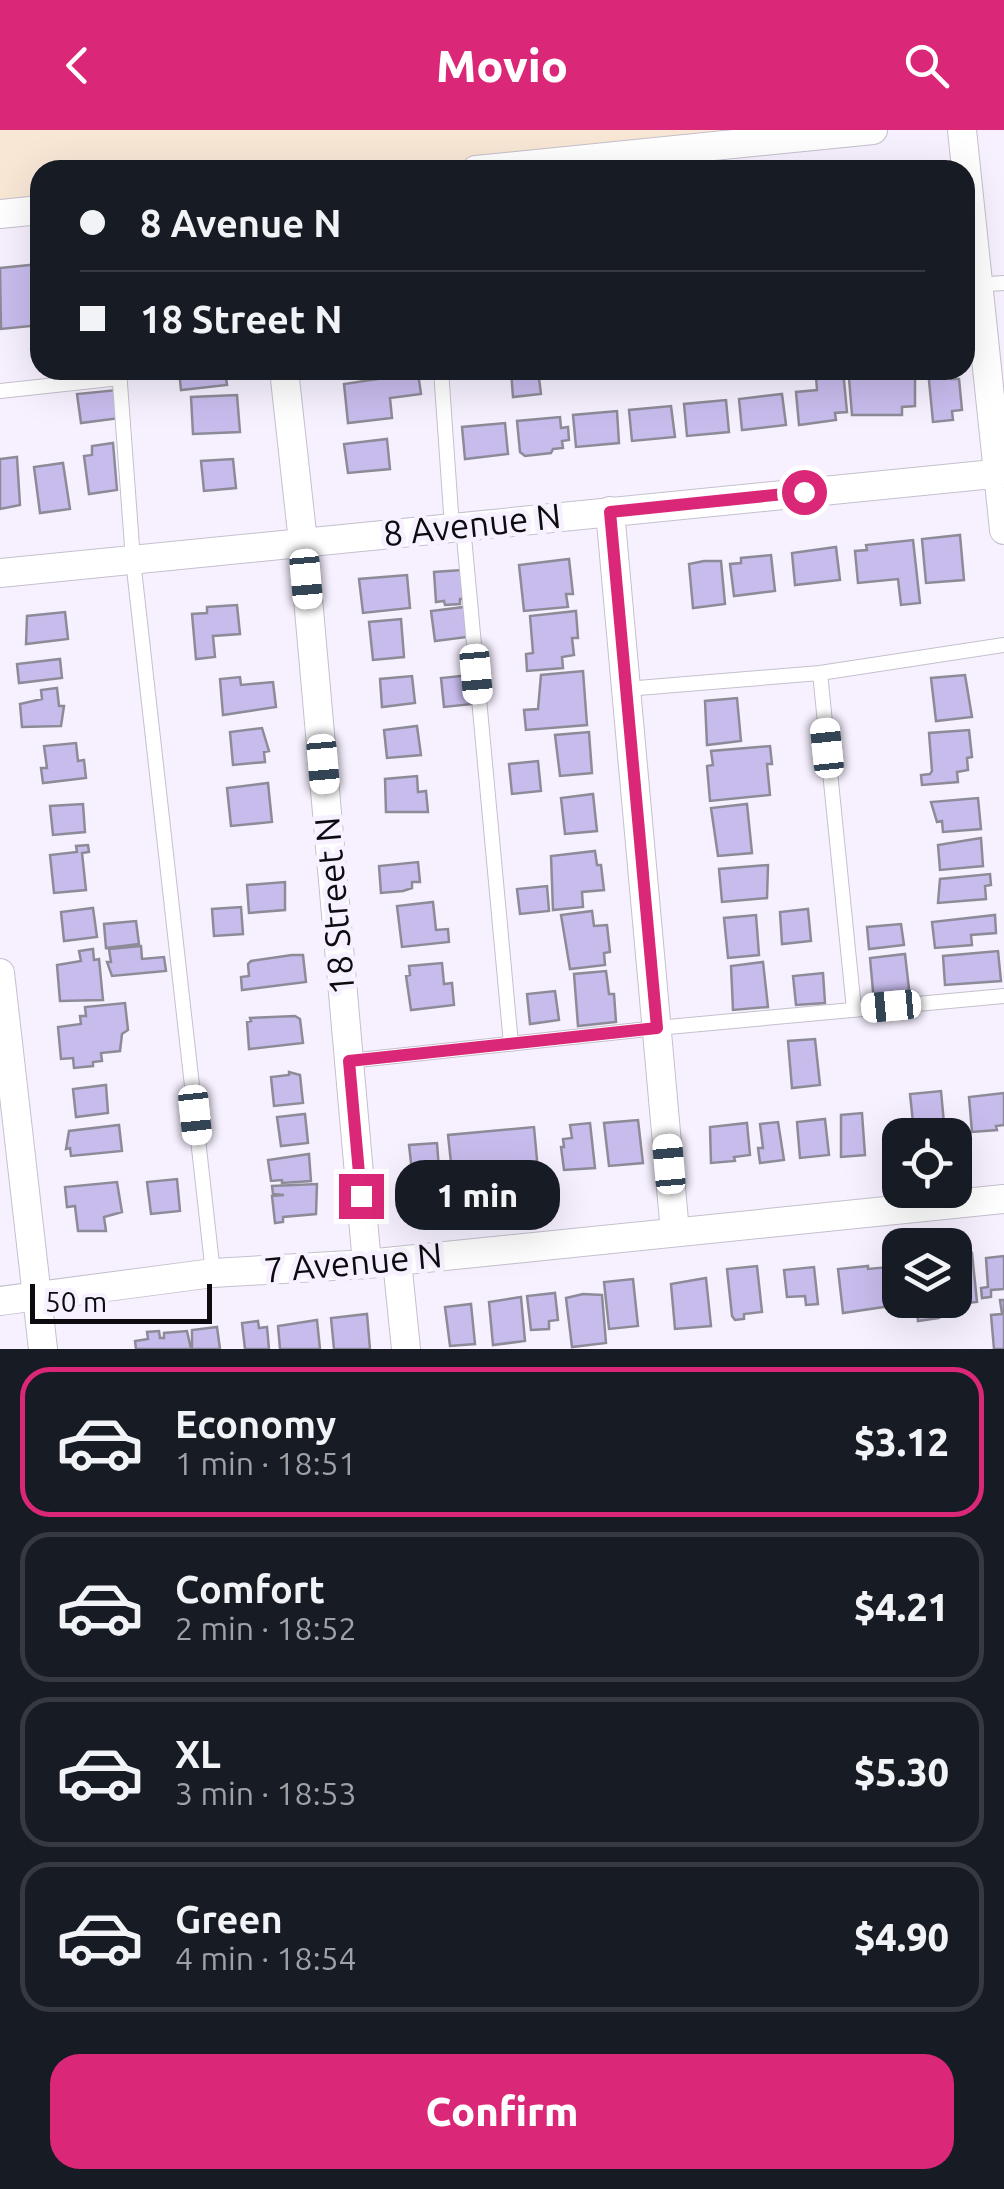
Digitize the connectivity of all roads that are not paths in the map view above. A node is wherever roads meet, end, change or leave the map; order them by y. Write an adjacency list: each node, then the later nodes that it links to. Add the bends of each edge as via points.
1 (873, 130): 3 (street)
2 (962, 130): 5 (street)
3 (748, 136): 4 (street)
4 (556, 160)
5 (966, 160)
6 (30, 211): 7 (street)
7 (0, 214)
8 (975, 231): 9 (street)
9 (982, 285): 15 (street)
10 (77, 380): 14 (lane)
11 (119, 380): 20 (lane)
12 (285, 380): 19 (street, 18 Street N)
13 (442, 380): 17 (lane)
14 (0, 391)
15 (1001, 473): 16 (street, 8 Avenue N); 18 (street)
16 (610, 512): 17 (street, 8 Avenue N); 24 (street)
17 (458, 526): 19 (street, 8 Avenue N); 29 (lane)
18 (1004, 530)
19 (303, 542): 20 (street, 8 Avenue N); 30 (street, 18 Street N)
20 (133, 560): 21 (street, 8 Avenue N); 35 (lane)
21 (0, 573)
22 (1004, 645): 23 (lane)
23 (820, 673): 24 (lane); 27 (lane)
24 (626, 688): 28 (street)
25 (0, 973): 36 (street)
26 (1004, 996): 27 (lane)
27 (854, 1010): 28 (lane)
28 (657, 1028): 29 (lane); 32 (street)
29 (511, 1044): 30 (lane)
30 (349, 1061): 34 (street, 18 Street N)
31 (1004, 1199): 32 (street, 7 Avenue N)
32 (675, 1232): 33 (street, 7 Avenue N)
33 (397, 1261): 34 (street, 7 Avenue N); 39 (street)
34 (367, 1264): 35 (street, 7 Avenue N)
35 (213, 1274): 36 (street, 7 Avenue N)
36 (38, 1297): 37 (street, 7 Avenue N); 38 (street)
37 (0, 1301)
38 (42, 1349)
39 (406, 1349)

